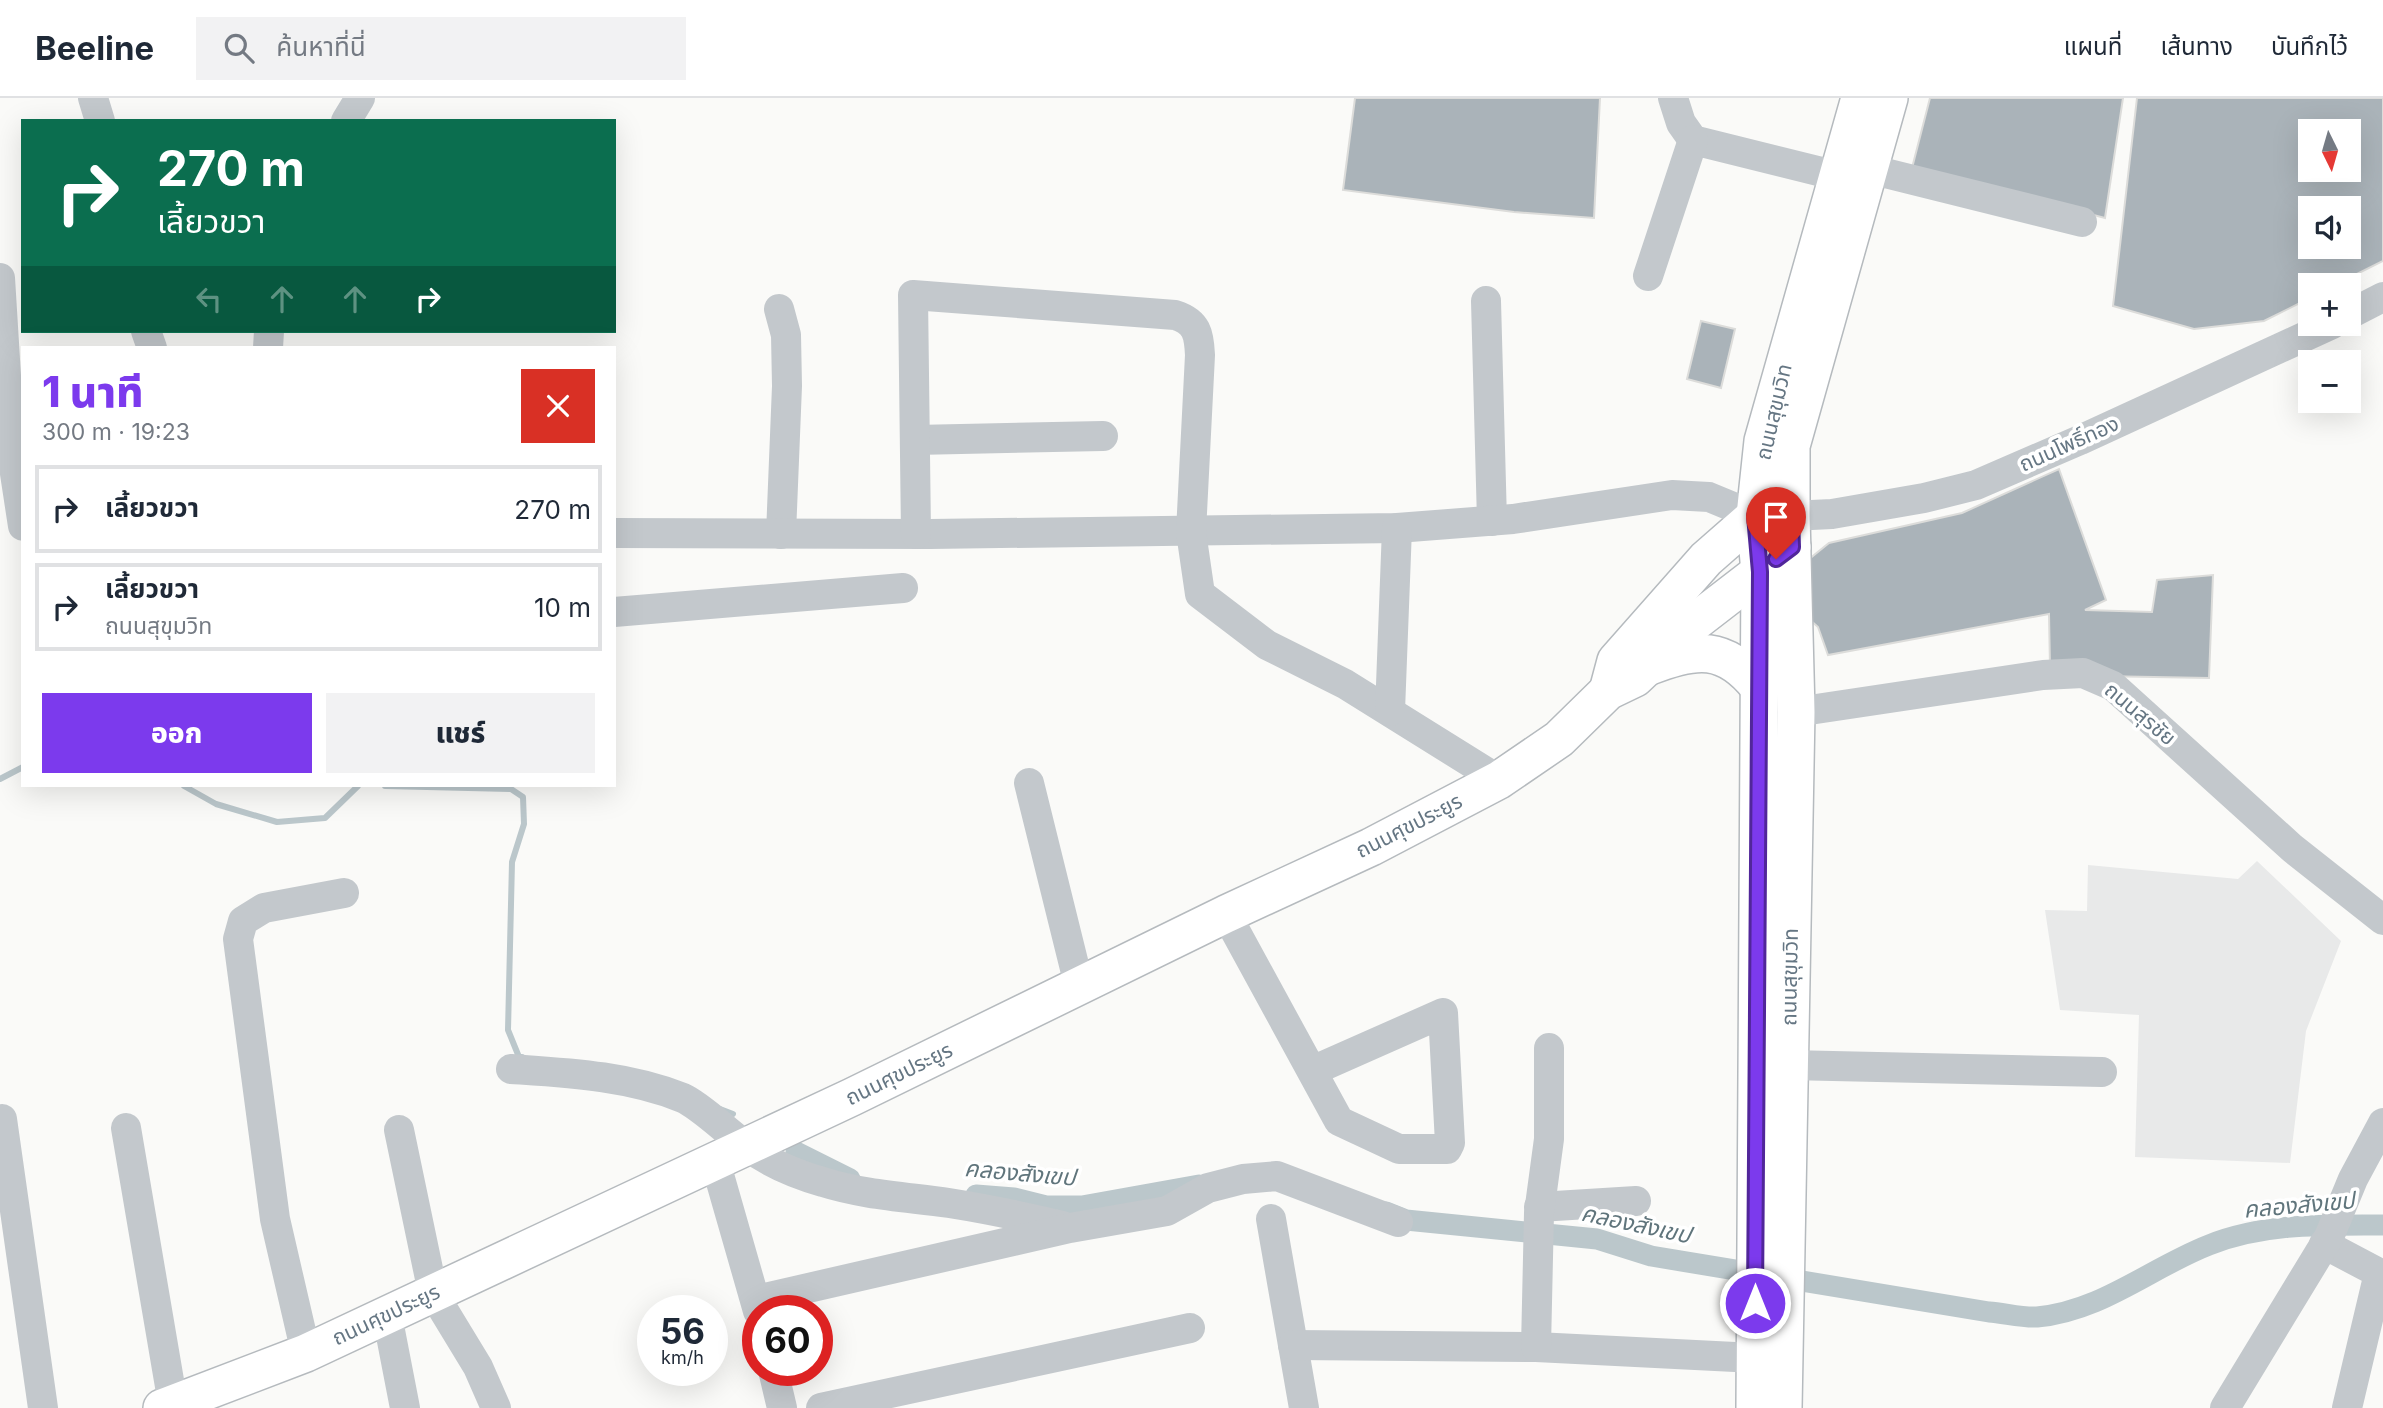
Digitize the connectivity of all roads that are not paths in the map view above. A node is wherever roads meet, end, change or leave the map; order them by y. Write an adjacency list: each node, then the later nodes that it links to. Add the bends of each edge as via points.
1 (93, 98): 6 (street)
2 (360, 98): 7 (street)
3 (1672, 98): 8 (street)
4 (1860, 98): 9 (main road, ถนนสุขุมวิท)
5 (1889, 98): 9 (main road, ถนนสุขุมวิท)
6 (99, 119)
7 (347, 119)
8 (1693, 140): 9 (street); 11 (street)
9 (1854, 172): 10 (street); 23 (main road, ถนนสุขุมวิท, via 1791,446)
10 (2082, 222)
11 (1648, 276)
12 (0, 278): 19 (street)
13 (2383, 297): 15 (street)
14 (1486, 301): 22 (street)
15 (2361, 308)
16 (779, 309): 29 (street, via 786,335 787,386)
17 (2306, 336): 23 (street, ถนนโพธิ์ทอง, via 1976,485)
18 (1103, 436): 20 (street)
19 (5, 439): 21 (street)
20 (915, 440): 27 (street, via 913,295 1189,319 1199,335 1200,355); 30 (street)
21 (21, 516)
22 (1492, 521): 23 (street, via 1672,495 1709,497); 24 (street)
23 (1779, 526): 31 (main road, ถนนศุขประยูร); 36 (main road, ถนนศุขประยูร, via 1706,559 1616,661); 38 (main road, ถนนสุขุมวิท)
24 (1397, 528): 27 (street); 37 (street)
25 (0, 532): 26 (street)
26 (21, 532)
27 (1191, 532): 30 (street); 37 (street, via 1200,594 1267,645)
28 (616, 533): 29 (street)
29 (782, 534): 30 (street)
30 (916, 534)
31 (1760, 572): 34 (main road, ถนนศุขประยูร, via 1691,625); 35 (main road, ถนนสุขุมวิท)
32 (903, 588): 33 (street)
33 (616, 612)
34 (1649, 666): 35 (main road, via 1687,654 1718,656 1739,665); 36 (main road, ถนนศุขประยูร)
35 (1758, 686): 61 (main road, ถนนสุขุมวิท)
36 (1608, 691): 39 (main road, ถนนศุขประยูร, via 1559,739)
37 (1390, 711): 39 (street)
38 (1796, 712): 43 (street, ถนนสุรชัย, via 2083,673 2113,686 2292,848); 46 (main road, ถนนสุขุมวิท)
39 (1499, 780): 42 (main road, ถนนศุขประยูร, via 1371,847)
40 (1029, 783): 44 (street)
41 (344, 893): 70 (street, via 264,908 243,921 238,939 275,1219)
42 (1226, 914): 44 (main road, ถนนศุขประยูร); 48 (street)
43 (2383, 920)
44 (1079, 985): 54 (main road, ถนนศุขประยูร)
45 (1549, 1048): 56 (street, via 1549,1139)
46 (1788, 1065): 49 (street); 61 (main road, ถนนสุขุมวิท)
47 (511, 1069): 54 (street, via 586,1074 685,1099)
48 (1312, 1071): 48 (street, via 1443,1013 1447,1149 1399,1149 1339,1121)
49 (2102, 1072)
50 (2, 1119): 74 (street)
51 (2383, 1123): 60 (street)
52 (126, 1128): 73 (street)
53 (399, 1130): 62 (street)
54 (731, 1154): 59 (street, via 825,1183); 62 (main road, ถนนศุขประยูร); 63 (street)
55 (1636, 1201): 56 (street)
56 (1539, 1210): 69 (street)
57 (1272, 1219): 68 (street)
58 (1398, 1222): 59 (street, via 1277,1176 1208,1188 1167,1211)
59 (1070, 1228): 64 (street)
60 (2326, 1241): 82 (street); 83 (street, via 2379,1273)
61 (1771, 1263): 65 (main road, ถนนสุขุมวิท)
62 (433, 1293): 66 (main road, ถนนศุขประยูร); 76 (street, via 478,1367)
63 (755, 1295)
64 (798, 1295)
65 (1770, 1304): 71 (main road, ถนนสุขุมวิท); 81 (main road, ถนนสุขุมวิท)
66 (387, 1315): 70 (main road, ถนนศุขประยูร); 75 (street)
67 (1190, 1328): 78 (street)
68 (1293, 1345): 69 (street); 79 (street)
69 (1536, 1347): 71 (street)
70 (306, 1353): 73 (main road, ถนนศุขประยูร)
71 (1755, 1358): 80 (main road, ถนนสุขุมวิท)
72 (777, 1386): 77 (street)
73 (167, 1406)
74 (43, 1408)
75 (405, 1408)
76 (496, 1408)
77 (782, 1408)
78 (821, 1408)
79 (1304, 1408)
80 (1755, 1408)
81 (1783, 1408)
82 (2225, 1408)
83 (2347, 1408)

